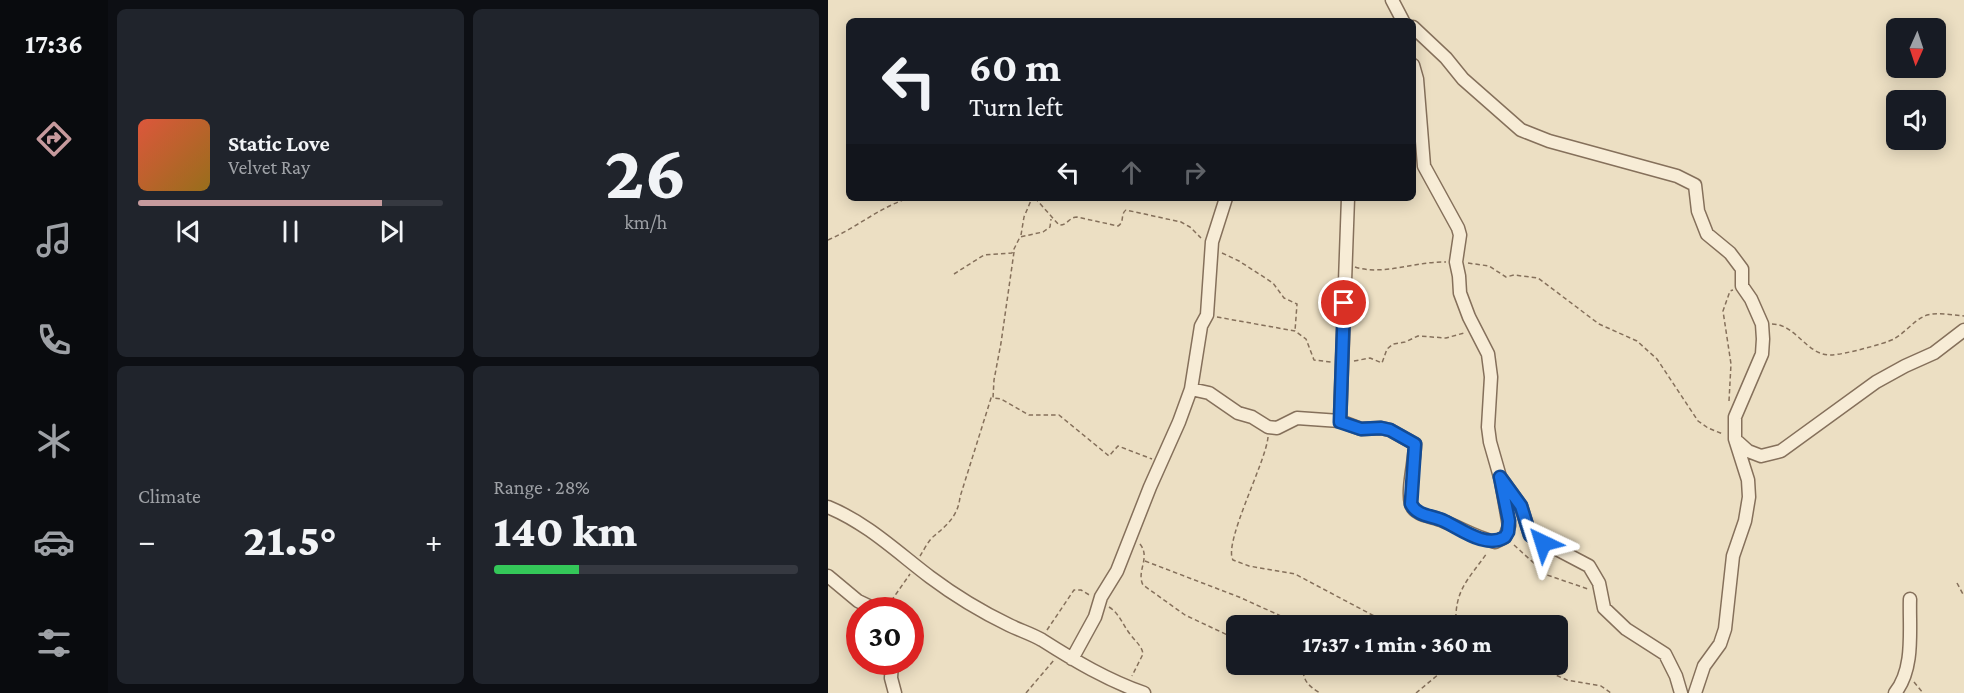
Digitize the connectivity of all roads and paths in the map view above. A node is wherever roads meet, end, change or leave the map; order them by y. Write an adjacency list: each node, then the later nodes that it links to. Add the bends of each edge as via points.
1 (1392, 0): 2 (street)
2 (1401, 18)
3 (1416, 30): 19 (street, via 1463,79 1521,130 1677,176 1695,185 1698,211 1707,234 1742,269)
4 (1416, 76): 5 (street)
5 (1418, 166): 16 (street, via 1458,228)
6 (900, 201): 13 (path)
7 (1032, 201): 12 (path, via 1024,217)
8 (1037, 201): 11 (path)
9 (1225, 201): 14 (street)
10 (1348, 201): 17 (street)
11 (1052, 219): 12 (path, via 1043,232); 14 (path, via 1061,226 1077,217 1118,226 1126,210 1186,224)
12 (1021, 236): 15 (path)
13 (828, 240)
14 (1212, 248): 20 (street); 24 (path, via 1273,283 1284,298 1294,302)
15 (1014, 252): 18 (path, via 984,255); 28 (path)
16 (1456, 262): 17 (path, via 1362,269); 25 (street, via 1460,293); 32 (path, via 1489,266 1506,277 1544,281 1599,324 1648,350 1698,421)
17 (1345, 263): 26 (street)
18 (954, 274)
19 (1742, 286): 22 (street); 29 (path, via 1730,291 1723,311 1731,364)
20 (1207, 315): 24 (path); 27 (street, via 1201,326)
21 (1964, 316): 22 (path, via 1926,316 1893,339 1829,355 1820,353 1783,325)
22 (1762, 324): 32 (street, via 1762,354 1735,417)
23 (1964, 330): 32 (street, via 1934,353 1876,382 1781,451 1761,456)
24 (1295, 331): 26 (path, via 1306,339 1314,360)
25 (1476, 334): 26 (path, via 1414,337 1389,346 1382,363 1365,358); 34 (street, via 1488,354 1488,427)
26 (1342, 363): 30 (street)
27 (1191, 389): 31 (street, via 1209,393); 33 (street)
28 (992, 394): 33 (path, via 1029,415 1059,415 1109,456 1118,446); 39 (path, via 959,507 948,524 931,538)
29 (1729, 408)
30 (1340, 422): 31 (street, via 1297,418 1276,428); 37 (street, via 1361,429 1390,430 1415,444 1411,492 1414,509 1463,532)
31 (1268, 427): 49 (path, via 1264,454 1230,555 1249,566 1295,574)
32 (1735, 439): 68 (street, via 1748,480 1748,510 1733,556 1724,637 1704,666)
33 (1161, 463): 36 (street)
34 (1500, 477): 37 (street, via 1509,521 1508,532); 42 (street, via 1521,506 1530,535 1589,566)
35 (828, 507): 39 (street, via 847,515)
36 (1131, 535): 38 (path, via 1142,547); 46 (street, via 1117,571)
37 (1500, 540): 42 (path, via 1547,575); 50 (path, via 1459,594)
38 (1145, 561): 48 (path); 51 (path, via 1140,573 1143,585 1185,615)
39 (916, 564): 45 (path); 52 (street, via 980,609)
40 (828, 576): 44 (street)
41 (1957, 583): 43 (path)
42 (1601, 592): 67 (street, via 1604,608 1619,624 1665,654)
43 (1964, 596)
44 (853, 597)
45 (894, 597)
46 (1101, 597): 52 (path, via 1074,590); 53 (street, via 1095,617); 59 (path, via 1117,612 1143,651 1132,675)
47 (1910, 599): 54 (street)
48 (1279, 615)
49 (1372, 615)
50 (1456, 615)
51 (1226, 634)
52 (1041, 639): 53 (street)
53 (1066, 656): 59 (street); 62 (path)
54 (1906, 672): 60 (path); 69 (street)
55 (891, 675): 61 (street)
56 (1304, 675): 64 (path)
57 (1437, 675): 65 (path)
58 (1556, 675): 66 (path, via 1601,686)
59 (1131, 689): 63 (street)
60 (1919, 689): 70 (path); 71 (path)
61 (895, 693)
62 (1026, 693)
63 (1144, 693)
64 (1320, 693)
65 (1416, 693)
66 (1611, 693)
67 (1681, 693)
68 (1695, 693)
69 (1895, 693)
70 (1917, 693)
71 (1923, 693)

